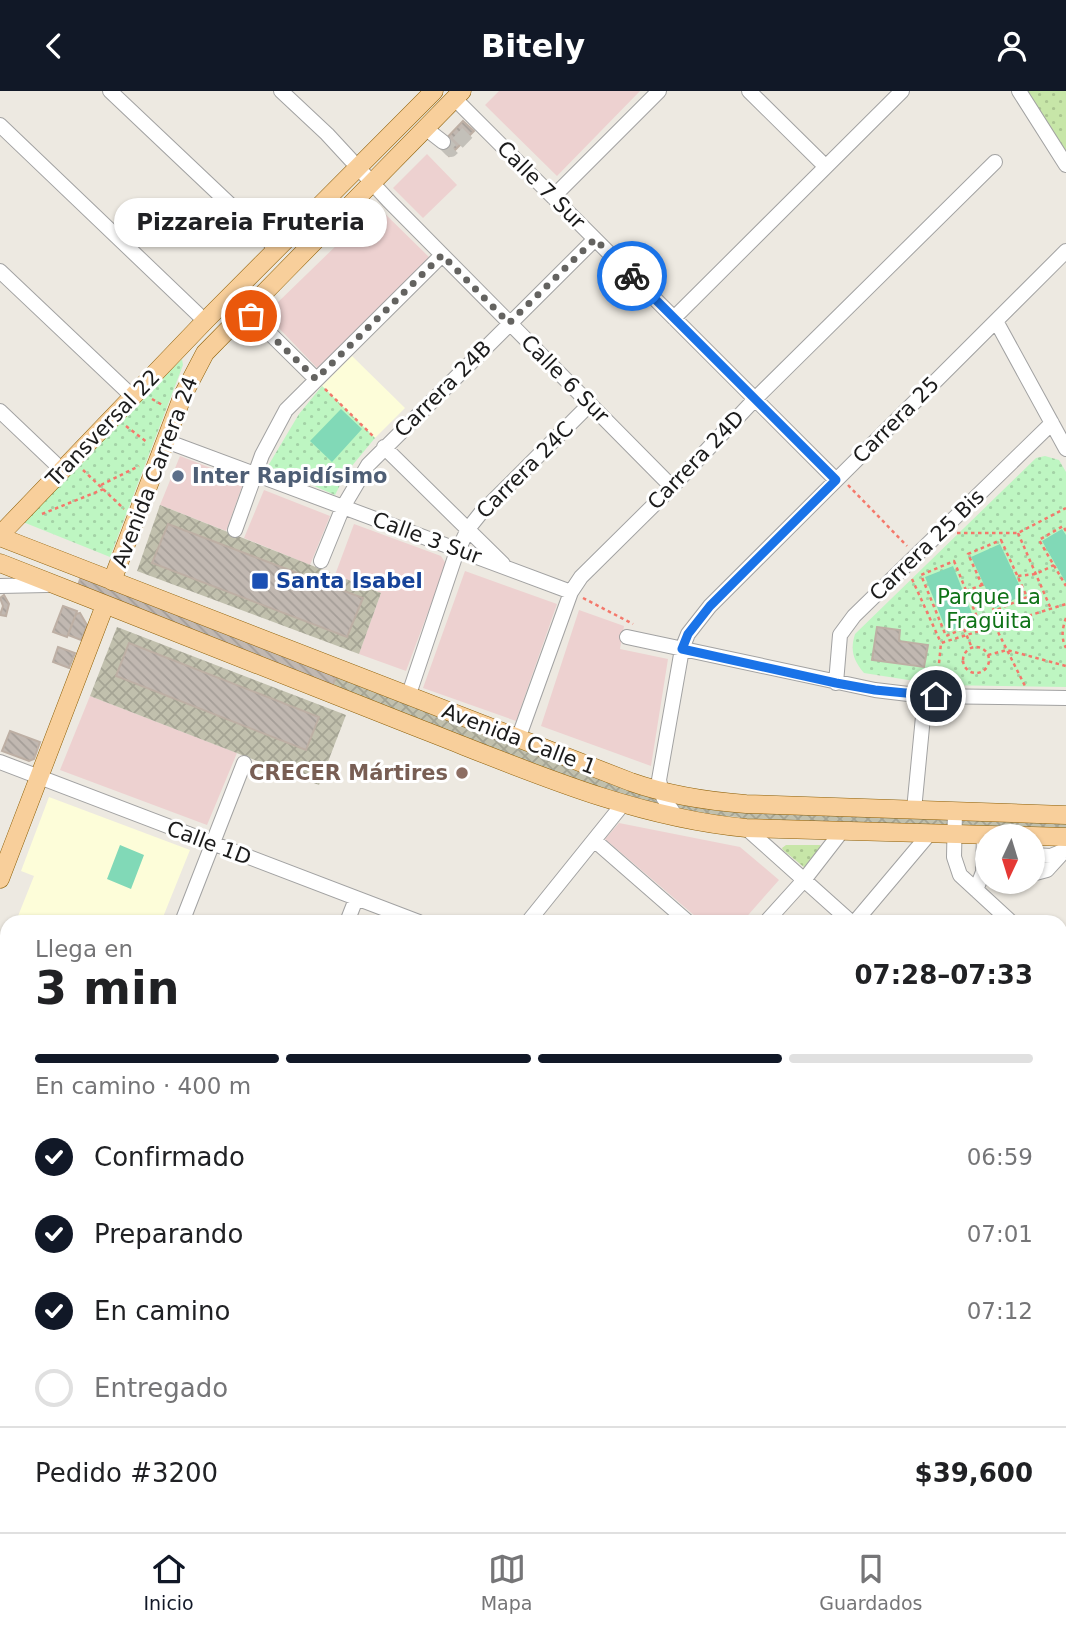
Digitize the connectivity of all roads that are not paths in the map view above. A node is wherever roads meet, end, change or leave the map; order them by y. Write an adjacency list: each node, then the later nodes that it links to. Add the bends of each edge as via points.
1 (110, 91): 17 (street)
2 (281, 91): 13 (street, Calle 6 Sur)
3 (434, 91): 13 (main road)
4 (659, 91): 15 (street)
5 (749, 91): 12 (street)
6 (902, 91): 12 (street)
7 (1019, 91): 11 (street)
8 (458, 95): 14 (main road, Avenida Carrera 24, via 436,139); 15 (street, Calle 7 Sur, via 475,126)
9 (0, 125): 23 (street)
10 (995, 162): 28 (street, Carrera 24D)
11 (1066, 165)
12 (825, 166): 22 (street)
13 (358, 167): 14 (street, Calle 6 Sur); 17 (main road)
14 (372, 182): 19 (street, Calle 6 Sur); 21 (main road, Avenida Carrera 24)
15 (553, 197): 16 (street, Calle 7 Sur)
16 (595, 239): 22 (street, Calle 7 Sur); 25 (street, Carrera 24B)
17 (276, 249): 23 (main road)
18 (1066, 251): 24 (street, Carrera 25)
19 (442, 255): 25 (street, Calle 6 Sur); 26 (street)
20 (0, 271): 27 (street)
21 (246, 310): 26 (street); 32 (main road, Avenida Carrera 24, via 201,360)
22 (674, 318): 28 (street, Calle 7 Sur)
23 (205, 321): 27 (main road, Transversal 22)
24 (996, 321): 31 (street); 37 (street, Carrera 25)
25 (509, 323): 29 (street, Calle 6 Sur); 33 (street, Carrera 24B)
26 (316, 379): 36 (street, via 286,409)
27 (133, 397): 35 (main road, Transversal 22)
28 (755, 399): 37 (street, Calle 7 Sur); 38 (street, Carrera 24D)
29 (590, 404): 38 (street, Calle 6 Sur); 40 (street, Carrera 24C)
30 (0, 411): 35 (street)
31 (1052, 423): 34 (street); 54 (street, Carrera 25 Bis, via 854,617 840,635)
32 (160, 444): 36 (street, Calle 3 Sur); 47 (main road, Avenida Carrera 24)
33 (384, 447): 39 (street, Carrera 24B); 40 (street)
34 (1066, 449)
35 (69, 466): 42 (main road, Transversal 22)
36 (256, 474): 39 (street, Calle 3 Sur); 41 (street)
37 (838, 478): 53 (street, Carrera 25, via 710,606)
38 (672, 487): 50 (street, Carrera 24D)
39 (343, 507): 43 (street, Calle 3 Sur); 44 (street, Carrera 24B)
40 (468, 529): 43 (street, Carrera 24C); 46 (street)
41 (235, 530)
42 (0, 536): 47 (main road, Avenida Calle 1)
43 (458, 549): 46 (street, Calle 3 Sur); 56 (street, Carrera 24C)
44 (321, 561)
45 (0, 563): 48 (main road, Avenida Calle 1)
46 (506, 567): 50 (street, Calle 3 Sur)
47 (112, 581): 56 (main road, Avenida Calle 1)
48 (55, 585): 49 (street); 51 (main road, Avenida Calle 1)
49 (0, 586)
50 (571, 592): 58 (street, Carrera 24D)
51 (104, 605): 61 (main road); 63 (main road, Avenida Calle 1)
52 (630, 630): 53 (street)
53 (682, 649): 54 (street); 62 (street, Carrera 25, via 659,780)
54 (836, 683): 55 (street)
55 (930, 696): 57 (street); 64 (street)
56 (408, 697): 58 (main road, Avenida Calle 1)
57 (1066, 698)
58 (518, 739): 62 (main road, Avenida Calle 1)
59 (0, 762): 61 (street, Calle 1D)
60 (244, 763): 76 (street)
61 (39, 777): 76 (street, Calle 1D); 80 (main road)
62 (661, 791): 64 (main road, Avenida Calle 1, via 722,803); 67 (street)
63 (623, 804): 67 (main road, Avenida Calle 1); 75 (street)
64 (914, 810): 65 (main road, Avenida Calle 1)
65 (955, 811): 66 (main road, Avenida Calle 1); 71 (street)
66 (1066, 815)
67 (677, 818): 68 (main road, Avenida Calle 1)
68 (746, 828): 69 (main road, Avenida Calle 1); 81 (street)
69 (842, 831): 70 (main road, Avenida Calle 1); 81 (street)
70 (930, 833): 71 (main road, Avenida Calle 1); 92 (street)
71 (954, 834): 72 (main road, Avenida Calle 1); 82 (street, via 957,867)
72 (975, 835)
73 (1045, 837): 74 (main road, Avenida Calle 1)
74 (1066, 837)
75 (594, 840): 88 (street); 89 (street)
76 (212, 845): 84 (street, Calle 1D); 85 (street)
77 (1066, 849): 78 (street); 79 (street)
78 (1045, 856)
79 (1045, 871)
80 (0, 879)
81 (804, 880): 90 (street); 91 (street)
82 (975, 889)
83 (980, 894): 93 (street)
84 (356, 898): 86 (street); 87 (street, Calle 1D)
85 (185, 915)
86 (350, 915)
87 (401, 915)
88 (534, 915)
89 (680, 915)
90 (772, 915)
91 (845, 915)
92 (859, 915)
93 (999, 915)

